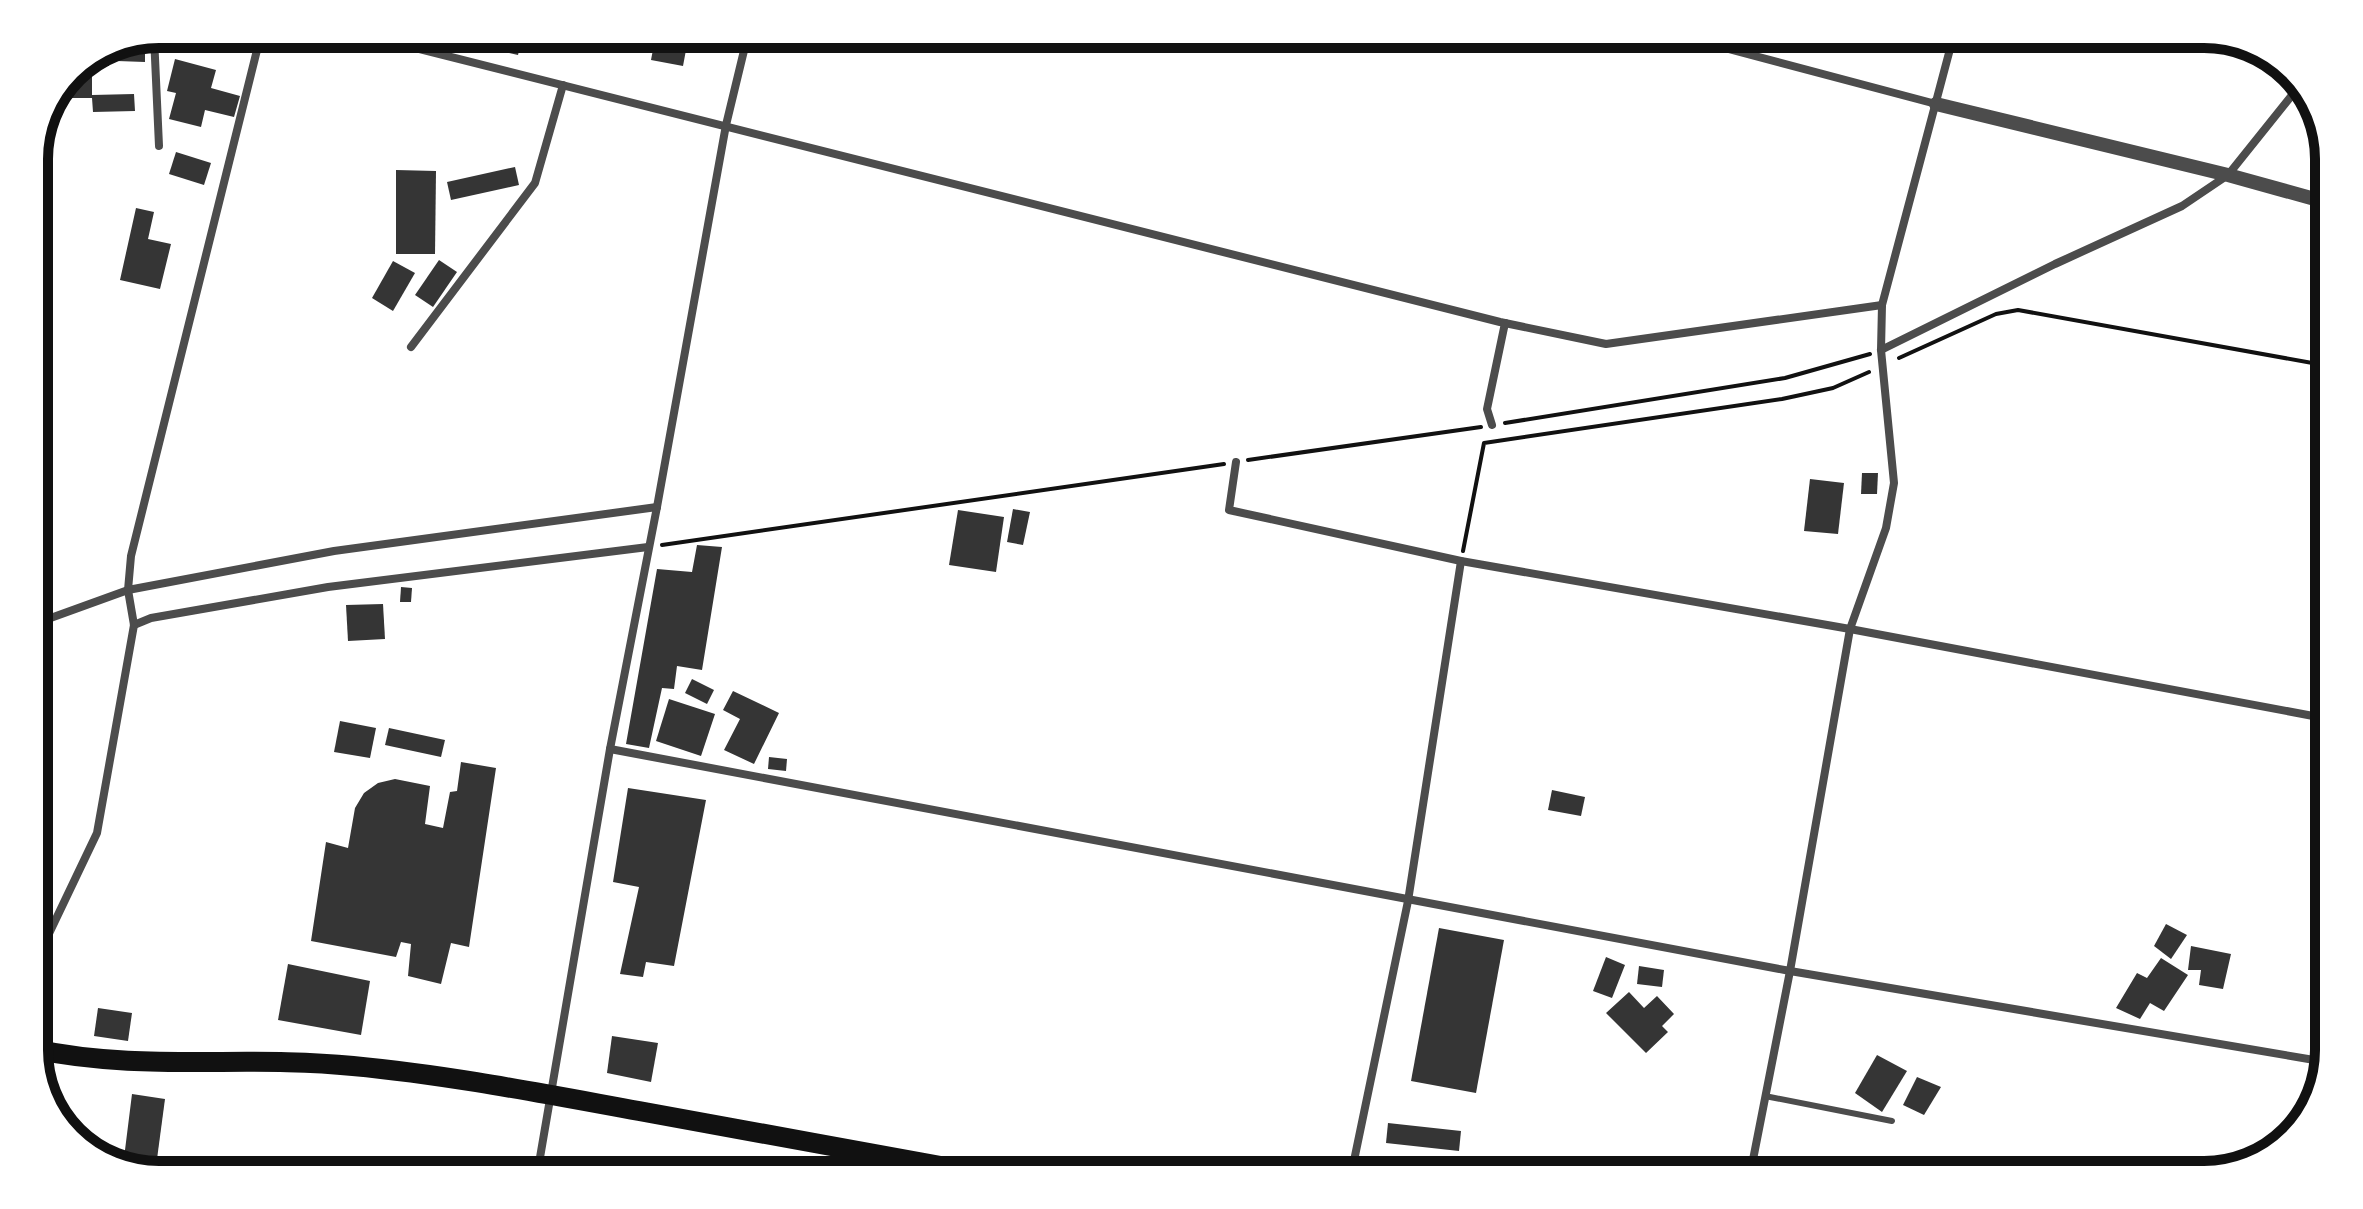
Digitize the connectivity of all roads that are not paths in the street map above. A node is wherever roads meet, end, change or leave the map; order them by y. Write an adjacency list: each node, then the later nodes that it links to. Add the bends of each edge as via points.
1 (155, 48): 11 (street)
2 (258, 48): 23 (street, via 131,556)
3 (416, 48): 7 (street)
4 (745, 48): 10 (street)
5 (1725, 48): 9 (street)
6 (1950, 48): 9 (street)
7 (563, 85): 10 (street); 16 (street, via 535,183)
8 (2293, 94): 12 (street)
9 (1936, 104): 12 (street); 14 (street)
10 (726, 125): 15 (street); 20 (street)
11 (159, 146)
12 (2228, 175): 13 (street); 17 (street, via 2182,206)
13 (2315, 199)
14 (1882, 305): 15 (street, via 1606,344); 17 (street)
15 (1505, 323): 18 (street, via 1487,409)
16 (411, 347)
17 (1881, 350): 26 (street, via 1894,483 1886,528)
18 (1492, 425)
19 (1236, 462): 22 (street, via 1229,510)
20 (657, 507): 21 (street); 23 (street, via 334,551)
21 (648, 547): 25 (street, via 328,587); 28 (street)
22 (1461, 561): 26 (street); 29 (street)
23 (128, 590): 24 (street); 25 (street)
24 (48, 619)
25 (134, 625): 30 (street, via 97,833)
26 (1850, 629): 27 (street); 31 (street)
27 (2315, 716)
28 (610, 749): 29 (street); 34 (street)
29 (1408, 901): 31 (street); 39 (street)
30 (48, 936)
31 (1790, 971): 33 (street); 35 (street)
32 (48, 1052): 34 (main road, via 162,1064 300,1061)
33 (2314, 1060)
34 (551, 1095): 37 (street); 38 (main road)
35 (1765, 1096): 36 (lane); 40 (street)
36 (1892, 1121)
37 (539, 1161)
38 (913, 1161)
39 (1354, 1161)
40 (1753, 1161)

